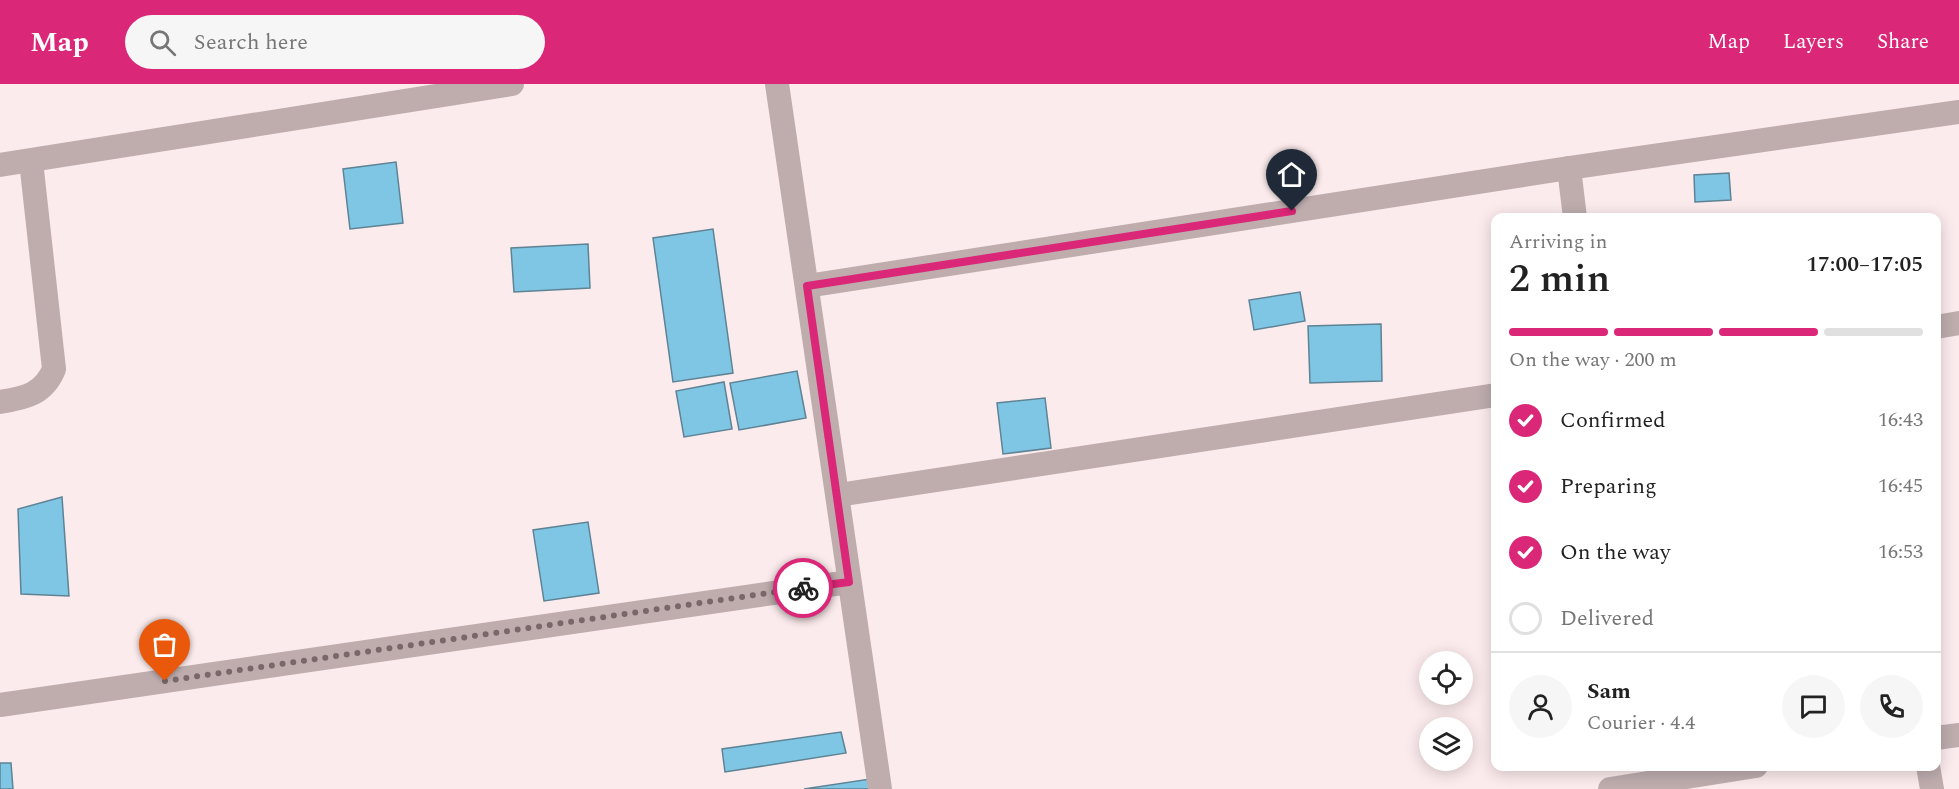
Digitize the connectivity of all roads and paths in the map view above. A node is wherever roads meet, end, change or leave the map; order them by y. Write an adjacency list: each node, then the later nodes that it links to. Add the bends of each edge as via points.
1 (512, 84): 4 (street)
2 (777, 84): 8 (street)
3 (1959, 112): 6 (street)
4 (31, 160): 5 (street); 12 (street, via 54,369 49,381 36,392)
5 (0, 165)
6 (1569, 168): 7 (street); 8 (street)
7 (1574, 213)
8 (807, 286): 13 (street)
9 (1959, 323): 10 (street)
10 (1941, 326)
11 (1491, 396): 13 (street)
12 (0, 402)
13 (838, 495): 14 (street)
14 (849, 582): 15 (street); 21 (street)
15 (0, 705)
16 (1959, 735): 17 (street)
17 (1941, 737)
18 (1740, 771): 20 (street)
19 (1929, 771): 23 (street)
20 (1706, 782): 22 (street)
21 (880, 789)
22 (1611, 789)
23 (1932, 789)

